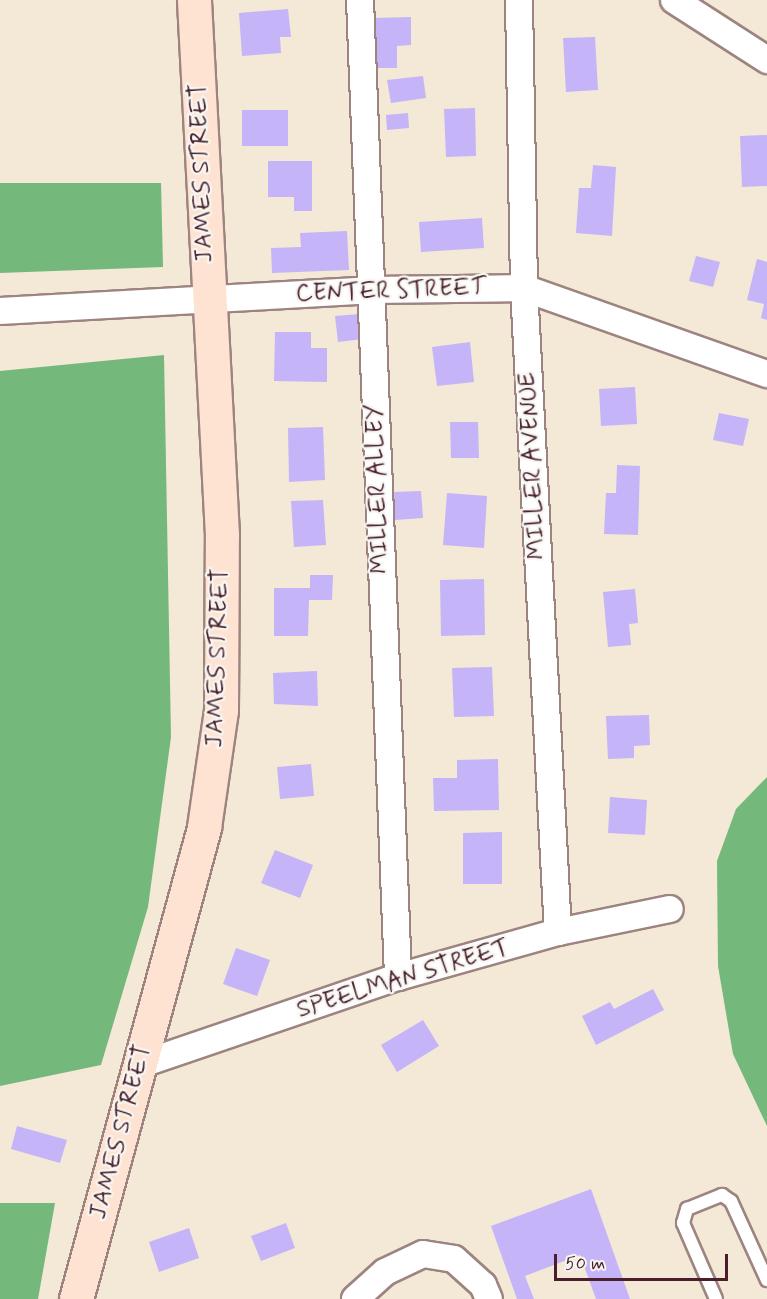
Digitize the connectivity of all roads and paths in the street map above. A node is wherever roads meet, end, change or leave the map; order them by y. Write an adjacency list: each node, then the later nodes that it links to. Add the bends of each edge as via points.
1 (195, 0): 8 (street, JAMES STREET)
2 (360, 0): 7 (street, MILLER ALLEY)
3 (519, 0): 6 (street, MILLER AVENUE)
4 (674, 0): 5 (street)
5 (767, 60)
6 (524, 288): 7 (street, CENTER STREET); 10 (street, CENTER STREET); 12 (street, MILLER AVENUE)
7 (370, 290): 8 (street, CENTER STREET); 13 (street, MILLER ALLEY)
8 (207, 299): 9 (street, CENTER STREET); 14 (street, JAMES STREET, via 222,535 220,710 204,828)
9 (0, 311)
10 (767, 374)
11 (670, 909): 12 (street, SPEELMAN STREET)
12 (558, 932): 13 (street, SPEELMAN STREET)
13 (398, 977): 14 (street, SPEELMAN STREET)
14 (140, 1065): 16 (street, JAMES STREET)
15 (767, 1280): 19 (lane, via 731,1200 722,1195 687,1209 683,1223)
16 (76, 1299)
17 (355, 1299): 18 (street, via 386,1272 423,1254 454,1259 483,1285)
18 (489, 1299)
19 (716, 1299)

